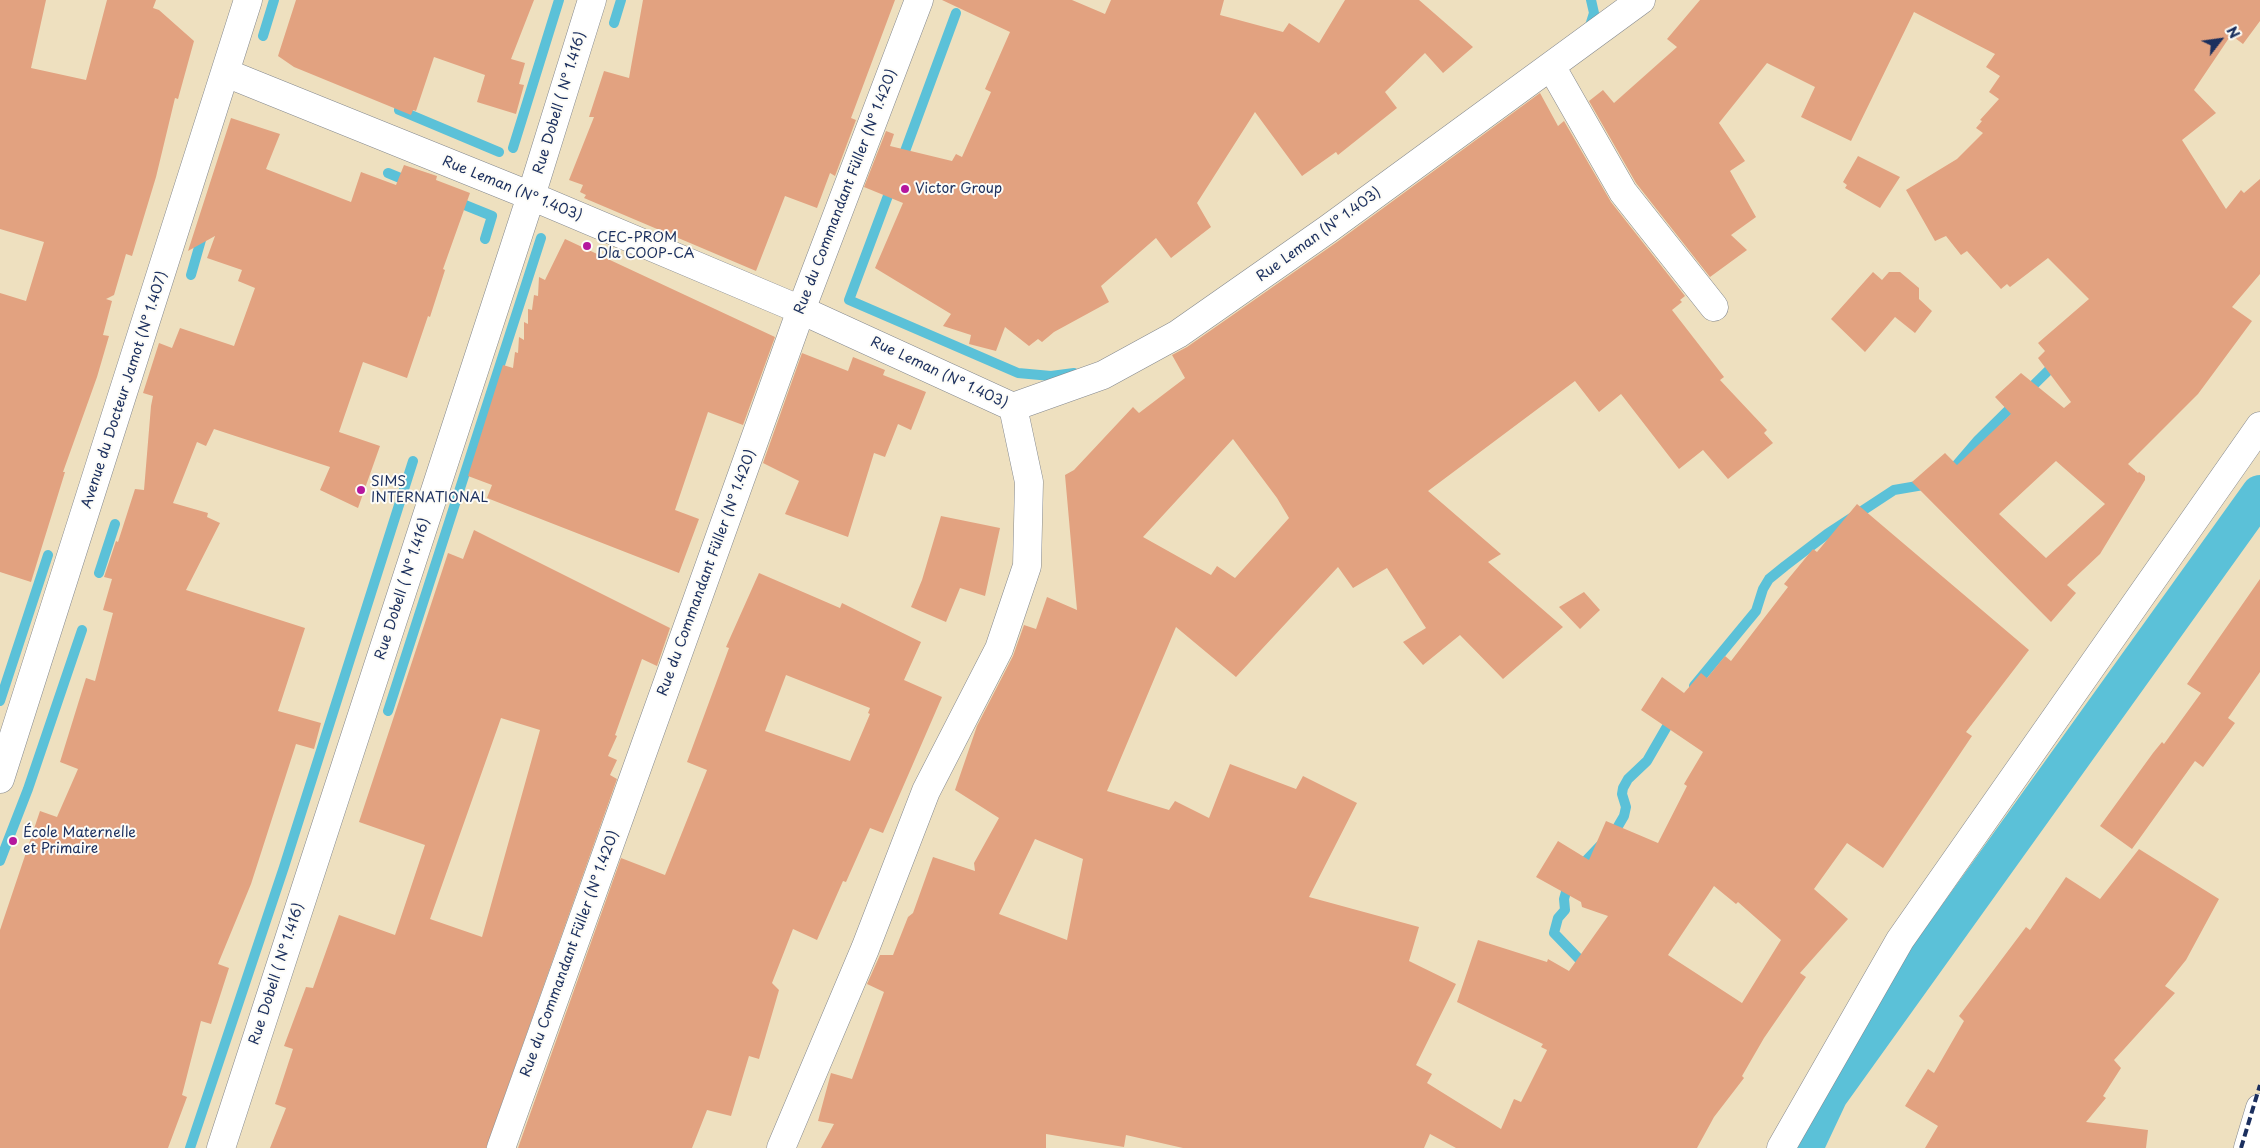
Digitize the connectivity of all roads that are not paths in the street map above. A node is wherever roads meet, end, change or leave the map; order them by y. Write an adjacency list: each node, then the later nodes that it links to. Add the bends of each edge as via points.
1 (248, 0): 6 (street, Avenue du Docteur Jamot (N° 1.407))
2 (592, 0): 7 (street, Rue Dobell ( N° 1.416))
3 (919, 0): 9 (street, Rue du Commandant Füller (N° 1.420))
4 (1641, 0): 5 (street, Rue Leman (N° 1.403))
5 (1551, 66): 8 (street, via 1623,192); 10 (street, Rue Leman (N° 1.403), via 1178,334 1103,374)
6 (226, 73): 7 (street, Rue Leman (N° 1.403)); 12 (street, Avenue du Docteur Jamot (N° 1.407))
7 (531, 196): 9 (street, Rue Leman (N° 1.403)); 14 (street, Rue Dobell ( N° 1.416))
8 (1714, 307)
9 (801, 310): 10 (street, Rue Leman (N° 1.403)); 15 (street, Rue du Commandant Füller (N° 1.420))
10 (1013, 407): 16 (street, via 1029,482 1027,566 999,649 926,791 865,948)
11 (2260, 426): 17 (street, via 1900,940)
12 (0, 778)
13 (2260, 1108): 18 (street)
14 (221, 1148)
15 (501, 1148)
16 (781, 1148)
17 (1781, 1148)
18 (2248, 1148)

